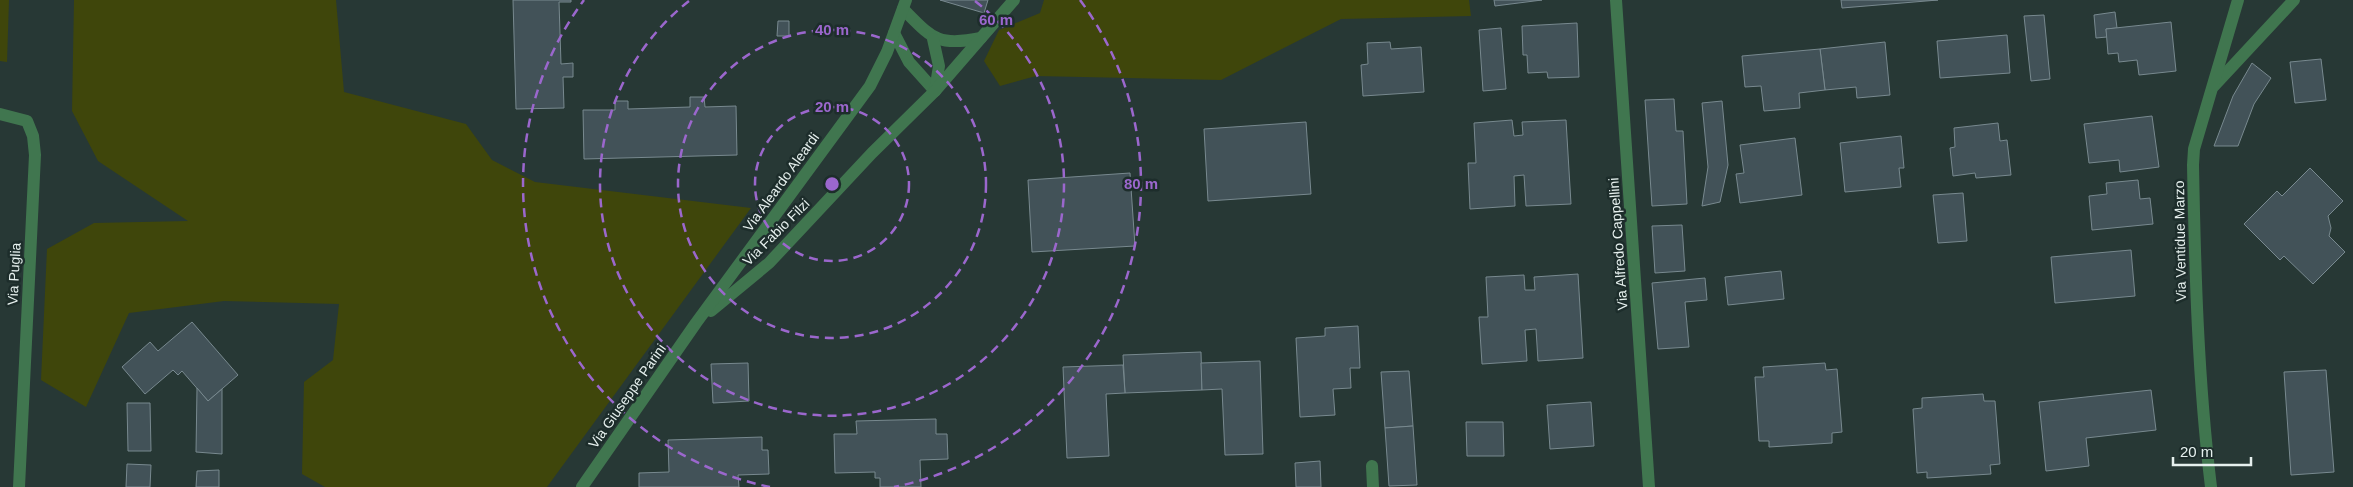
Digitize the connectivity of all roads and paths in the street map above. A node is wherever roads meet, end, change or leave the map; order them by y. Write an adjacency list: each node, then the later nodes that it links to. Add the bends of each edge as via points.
1 (1014, 0): 7 (street, Via Fabio Filzi)
2 (1616, 0): 17 (street, Via Alfredo Cappellini)
3 (2238, 0): 9 (street, Via Ventidue Marzo)
4 (2294, 0): 9 (street)
5 (904, 5): 6 (street, Via Aleardo Aleardi); 8 (street)
6 (894, 34): 10 (street, via 909,62); 12 (street, Via Aleardo Aleardi, via 870,86)
7 (981, 38): 8 (street, via 964,42); 10 (street, Via Fabio Filzi)
8 (933, 39): 10 (street, via 938,66)
9 (2213, 88): 18 (street, Via Ventidue Marzo, via 2194,149 2193,165 2196,292 2204,430)
10 (935, 91): 12 (street, Via Fabio Filzi, via 769,263)
11 (0, 114): 14 (street, Via Puglia, via 27,121 34,136 35,155)
12 (696, 323): 15 (street, Via Giuseppe Parini)
13 (1372, 466): 16 (street)
14 (19, 487)
15 (582, 487)
16 (1373, 487)
17 (1649, 487)
18 (2211, 487)

